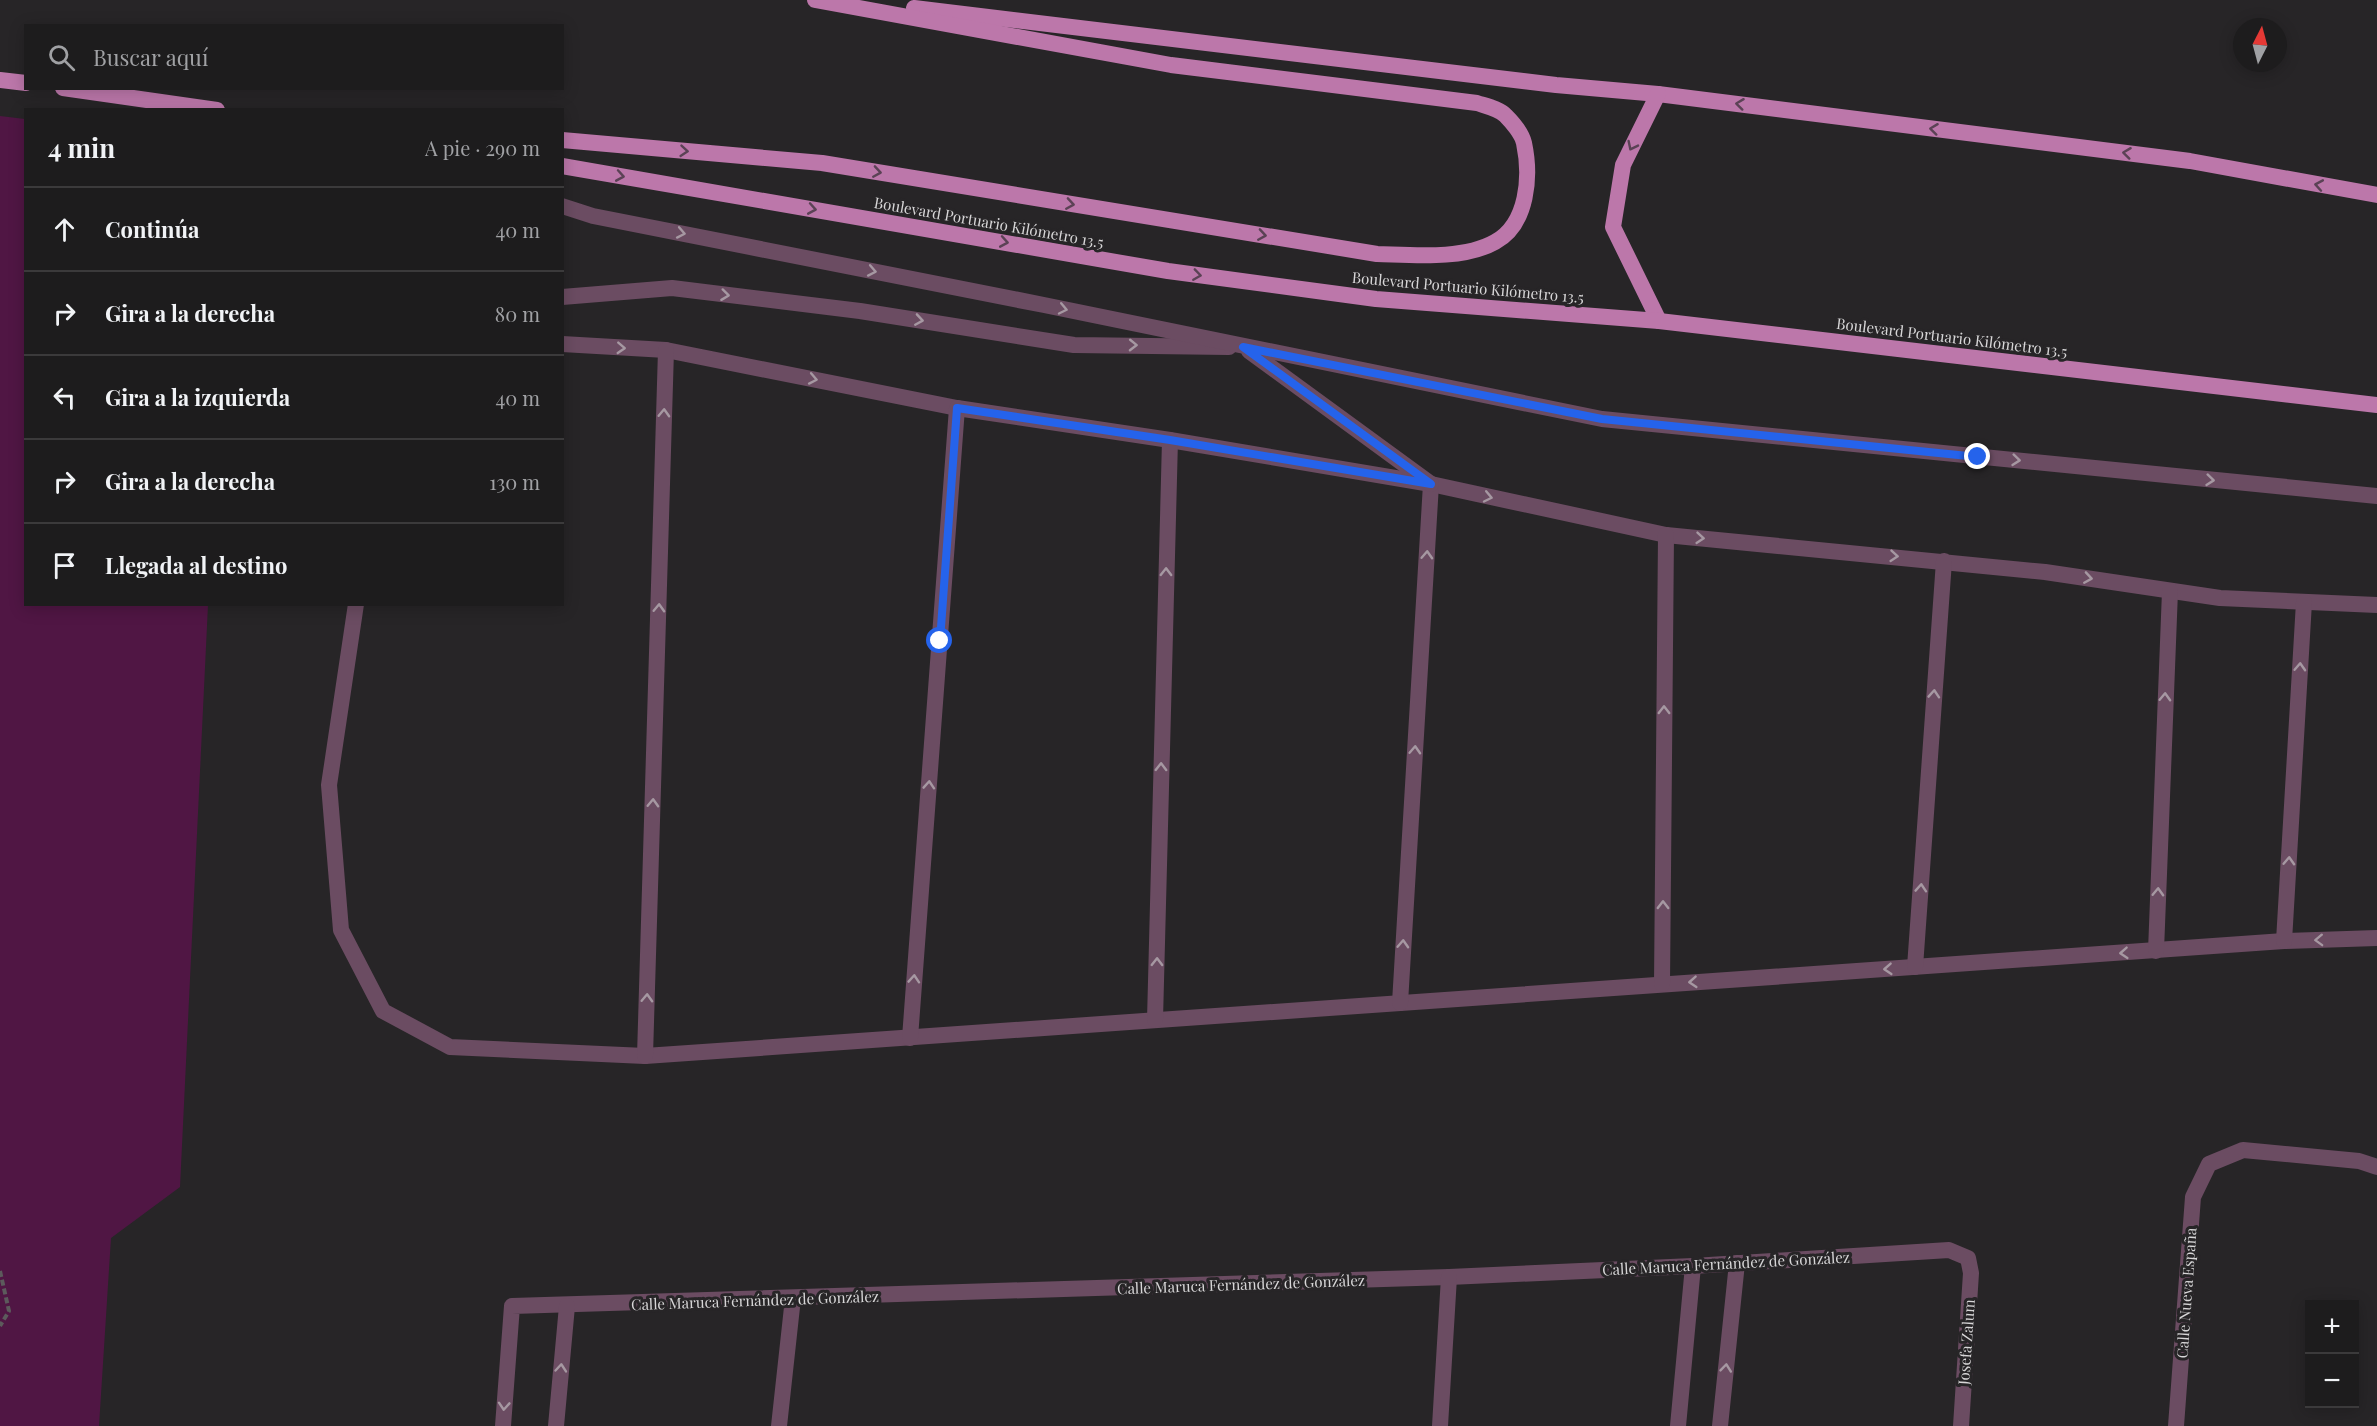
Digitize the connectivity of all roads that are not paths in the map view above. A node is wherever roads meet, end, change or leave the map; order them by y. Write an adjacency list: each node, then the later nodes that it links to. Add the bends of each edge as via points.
1 (815, 0): 8 (highway, one-way to 1, via 822,163 1377,254 1450,256 1494,243 1513,230 1521,210 1527,183 1523,141 1505,113 1477,103 1171,65)
2 (849, 0): 6 (highway)
3 (0, 80): 4 (highway)
4 (24, 83)
5 (77, 90): 7 (highway)
6 (1658, 94): 10 (highway, one-way to 6, via 2190,161); 13 (highway, one-way to 13, via 1623,165 1613,227)
7 (203, 108)
8 (564, 140)
9 (564, 166): 13 (highway, Boulevard Portuario Kilómetro 13.5, one-way to 13, via 1247,282 1376,300)
10 (2377, 195)
11 (564, 207): 15 (street, one-way to 15, via 593,216)
12 (564, 297): 15 (street, one-way to 15, via 672,288 860,311 1074,345)
13 (1659, 321): 17 (highway, Boulevard Portuario Kilómetro 13.5)
14 (564, 344): 16 (street, one-way to 16)
15 (1243, 347): 20 (street); 21 (street, one-way to 21, via 1602,419)
16 (666, 350): 18 (street, one-way to 18); 36 (street, one-way to 16)
17 (2377, 405)
18 (957, 408): 19 (street); 35 (street, one-way to 18)
19 (1170, 440): 20 (street); 34 (street, one-way to 19)
20 (1431, 484): 22 (street, one-way to 22); 33 (street, one-way to 20)
21 (2377, 496)
22 (1666, 535): 23 (street, one-way to 23); 32 (street, one-way to 22)
23 (1944, 561): 24 (street, one-way to 24); 31 (street, one-way to 23)
24 (2170, 591): 25 (street); 30 (street, one-way to 24)
25 (2304, 602): 26 (street); 29 (street, one-way to 25)
26 (2377, 604)
27 (356, 606): 36 (street, via 329,785 340,930 383,1011 450,1047)
28 (2377, 938): 29 (street, one-way to 29)
29 (2284, 941): 30 (street)
30 (2156, 951): 31 (street, one-way to 31)
31 (1915, 968): 32 (street, one-way to 32)
32 (1662, 984): 33 (street)
33 (1400, 1003): 34 (street)
34 (1155, 1020): 35 (street)
35 (910, 1038): 36 (street)
36 (645, 1056)
37 (2377, 1167): 51 (street, Calle Nueva España, via 2359,1161 2243,1150 2209,1164 2193,1197)
38 (1968, 1258): 39 (street, Calle Maruca Fernández de González, via 1949,1250); 50 (street, Josefa Zalum, via 1971,1273)
39 (1737, 1263): 40 (street, Calle Maruca Fernández de González); 49 (street, one-way to 39)
40 (1693, 1266): 41 (street, Calle Maruca Fernández de González); 48 (street)
41 (1449, 1277): 42 (street, Calle Maruca Fernández de González); 47 (street)
42 (793, 1299): 43 (street, Calle Maruca Fernández de González); 46 (street)
43 (567, 1306): 44 (street, Calle Maruca Fernández de González, one-way to 44, via 512,1306); 45 (street, one-way to 43)
44 (503, 1426)
45 (556, 1426)
46 (779, 1426)
47 (1440, 1426)
48 (1678, 1426)
49 (1720, 1426)
50 (1961, 1426)
51 (2176, 1426)

